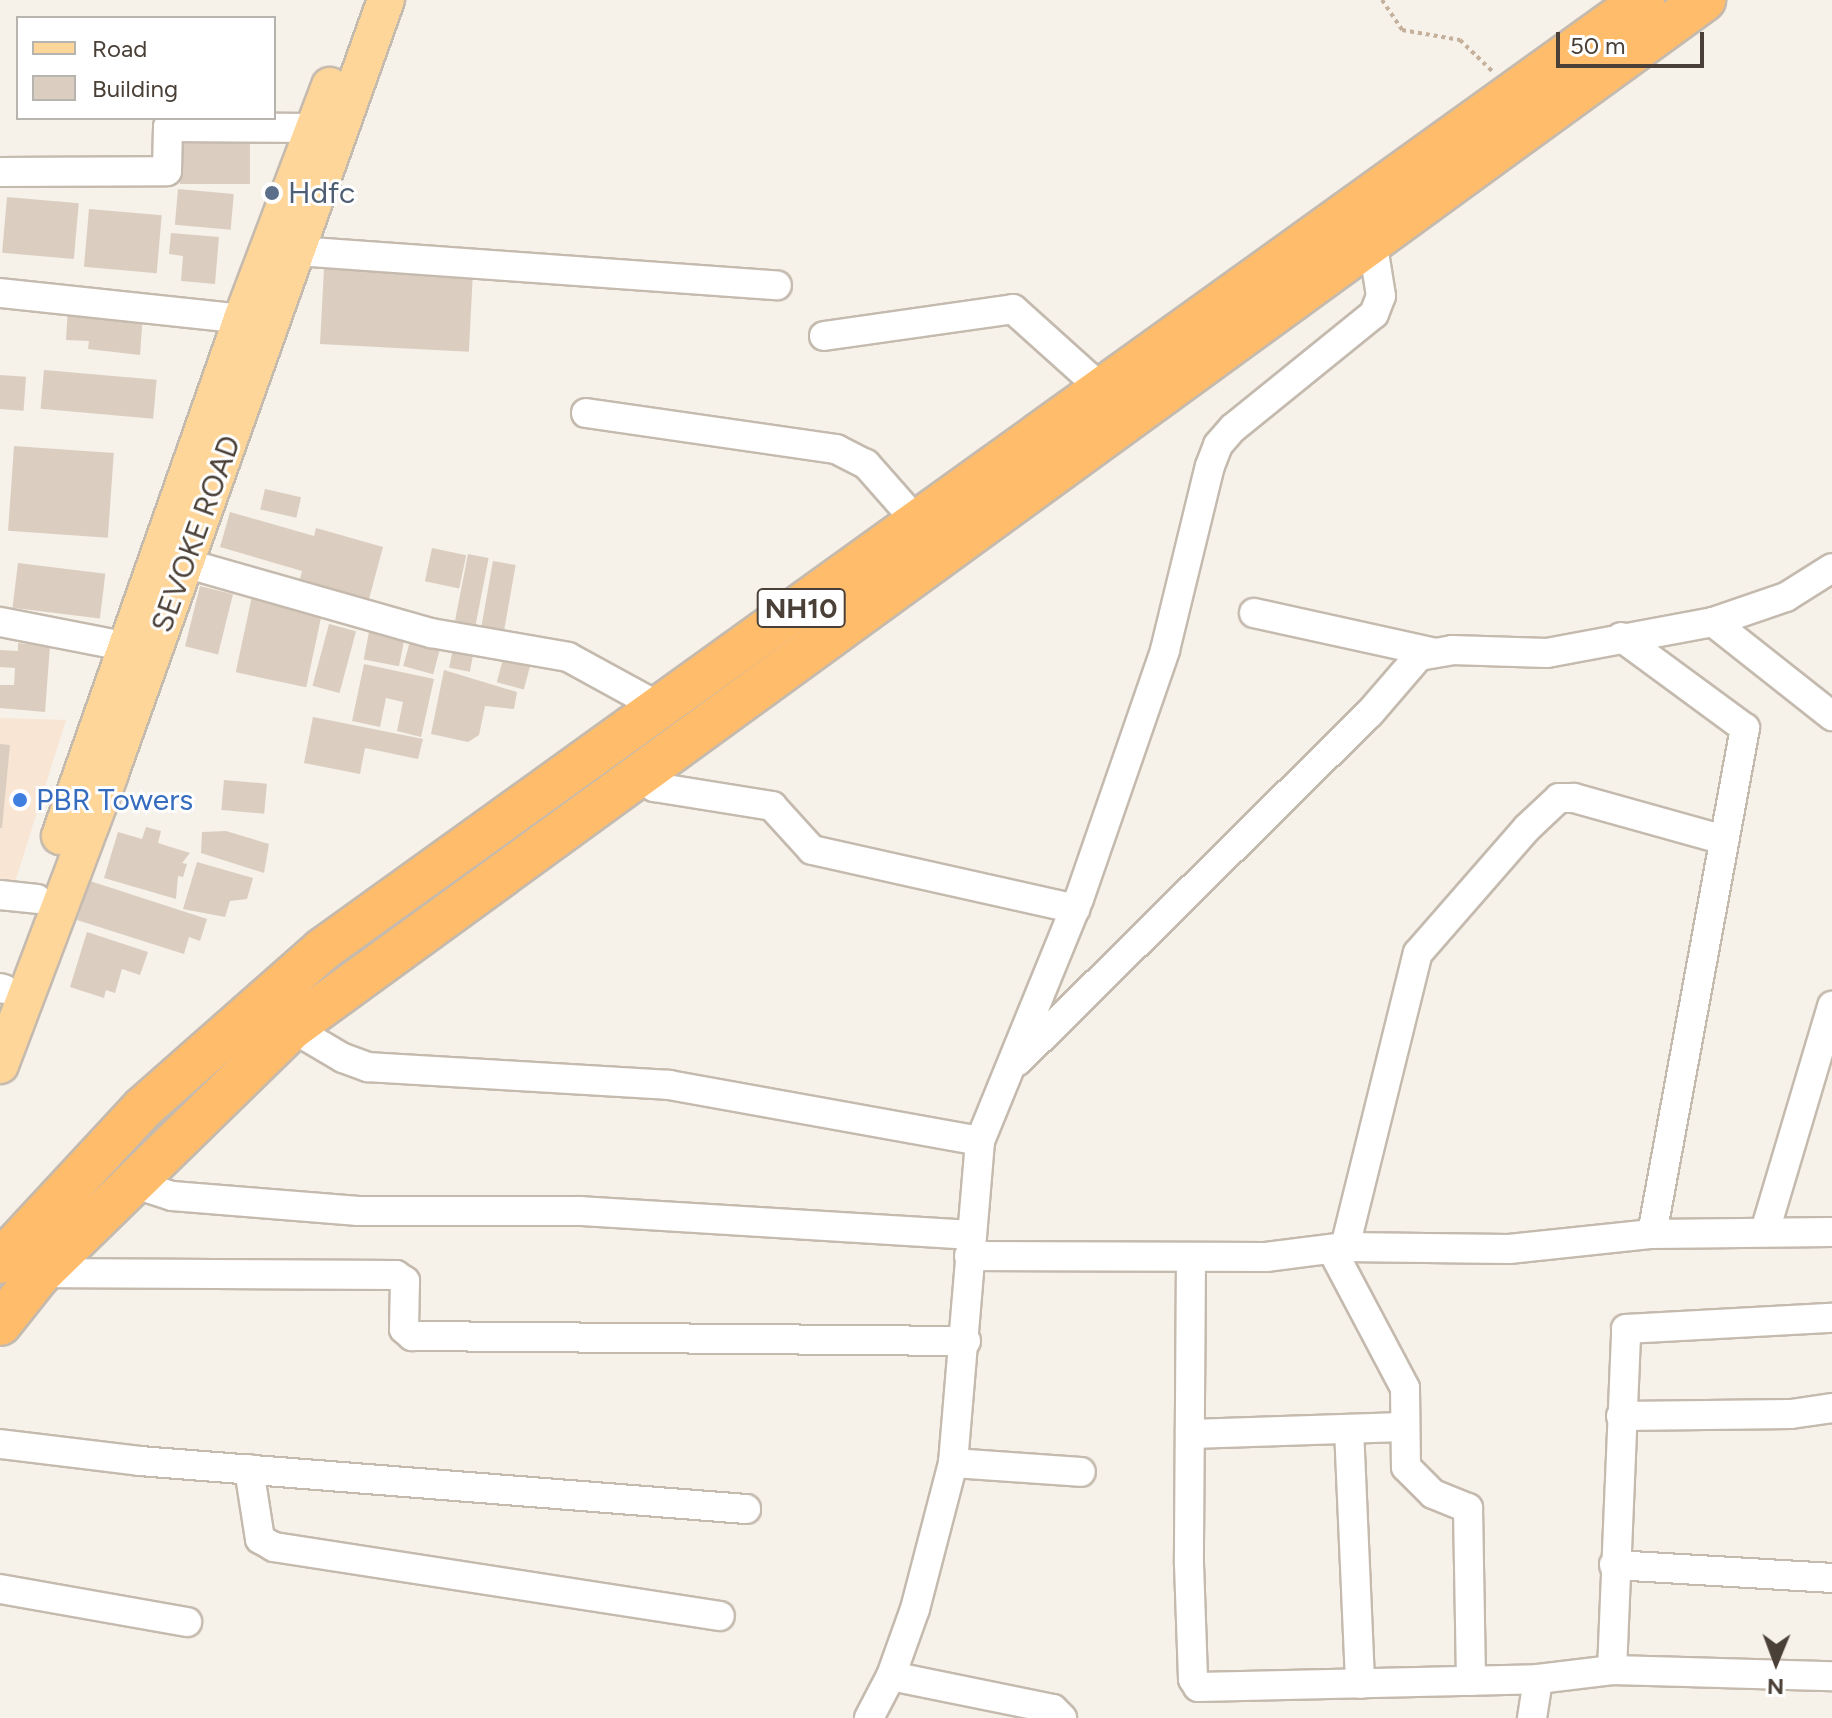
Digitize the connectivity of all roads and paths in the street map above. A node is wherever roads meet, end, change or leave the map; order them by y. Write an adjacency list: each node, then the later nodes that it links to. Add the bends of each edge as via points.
1 (363, 0): 7 (main road, SEVOKE ROAD)
2 (386, 0): 10 (main road, SEVOKE ROAD)
3 (1382, 0): 6 (path, via 1402,30 1460,40)
4 (1643, 0): 6 (highway, NH10)
5 (1704, 0): 9 (highway)
6 (1515, 92): 15 (highway, NH10)
7 (314, 128): 8 (street, via 168,127 167,171); 13 (main road, SEVOKE ROAD)
8 (0, 172)
9 (1373, 246): 28 (highway); 32 (street, via 1381,296 1374,314 1218,445 1165,650)
10 (297, 251): 11 (street); 13 (main road, SEVOKE ROAD)
11 (777, 285)
12 (0, 293): 13 (street)
13 (258, 320): 18 (main road, SEVOKE ROAD); 24 (main road, SEVOKE ROAD)
14 (824, 336): 15 (street, via 1013,309)
15 (1103, 390): 17 (highway, NH10)
16 (586, 413): 17 (street, via 836,449 866,464)
17 (918, 523): 26 (highway, NH10)
18 (185, 563): 24 (main road, SEVOKE ROAD); 26 (street, via 442,636 568,657)
19 (1832, 568): 22 (street, via 1786,597)
20 (1254, 613): 25 (street)
21 (0, 622): 24 (street)
22 (1713, 622): 23 (street); 27 (street)
23 (1621, 637): 25 (street, via 1547,653); 29 (street, via 1744,725)
24 (141, 649): 31 (main road, SEVOKE ROAD); 36 (main road, SEVOKE ROAD)
25 (1431, 652): 37 (street, via 1411,664 1358,725)
26 (661, 708): 46 (highway, NH10, via 429,870 254,1005 143,1108)
27 (1832, 716)
28 (638, 774): 32 (street, via 654,787 772,806 812,850); 35 (highway)
29 (1724, 840): 42 (street); 44 (street, via 1574,798 1559,798 1527,828 1418,953)
30 (0, 895): 31 (street)
31 (37, 899): 33 (main road, SEVOKE ROAD)
32 (1075, 909): 37 (street)
33 (1, 992)
34 (1832, 1006): 40 (street)
35 (292, 1028): 38 (street, via 368,1067 669,1085); 39 (highway)
36 (0, 1065)
37 (1009, 1070): 38 (street)
38 (980, 1141): 43 (street)
39 (132, 1183): 43 (street, via 172,1196 370,1212 580,1211); 46 (highway)
40 (1765, 1231): 41 (street); 42 (street)
41 (1832, 1232)
42 (1652, 1234): 44 (street, via 1509,1249)
43 (970, 1246): 45 (street); 49 (street)
44 (1338, 1249): 45 (street); 52 (street, via 1403,1385)
45 (1191, 1258): 54 (street)
46 (11, 1261): 48 (highway); 49 (street, via 122,1271 396,1275 405,1281 404,1329 412,1336)
47 (1832, 1318): 51 (street, via 1629,1325 1623,1337)
48 (0, 1324)
49 (966, 1341): 56 (street)
50 (1832, 1408): 51 (street, via 1791,1414)
51 (1621, 1416): 60 (street)
52 (1404, 1427): 53 (street); 69 (street, via 1407,1469 1433,1494 1468,1508)
53 (1349, 1429): 54 (street); 70 (street)
54 (1190, 1434): 70 (street, via 1195,1683 1202,1688)
55 (0, 1444): 57 (street)
56 (953, 1463): 58 (street); 66 (street, via 915,1609)
57 (249, 1469): 59 (street); 63 (street, via 260,1539 274,1547)
58 (1081, 1472)
59 (746, 1509)
60 (1614, 1565): 61 (street); 65 (street)
61 (1832, 1578)
62 (0, 1589): 64 (street)
63 (720, 1616)
64 (187, 1622)
65 (1612, 1670): 67 (street); 68 (street)
66 (891, 1676): 71 (street); 72 (street, via 1053,1709)
67 (1832, 1676)
68 (1538, 1679): 69 (street); 73 (street)
69 (1471, 1681): 70 (street)
70 (1360, 1684)
71 (869, 1718)
72 (1062, 1718)
73 (1532, 1718)

